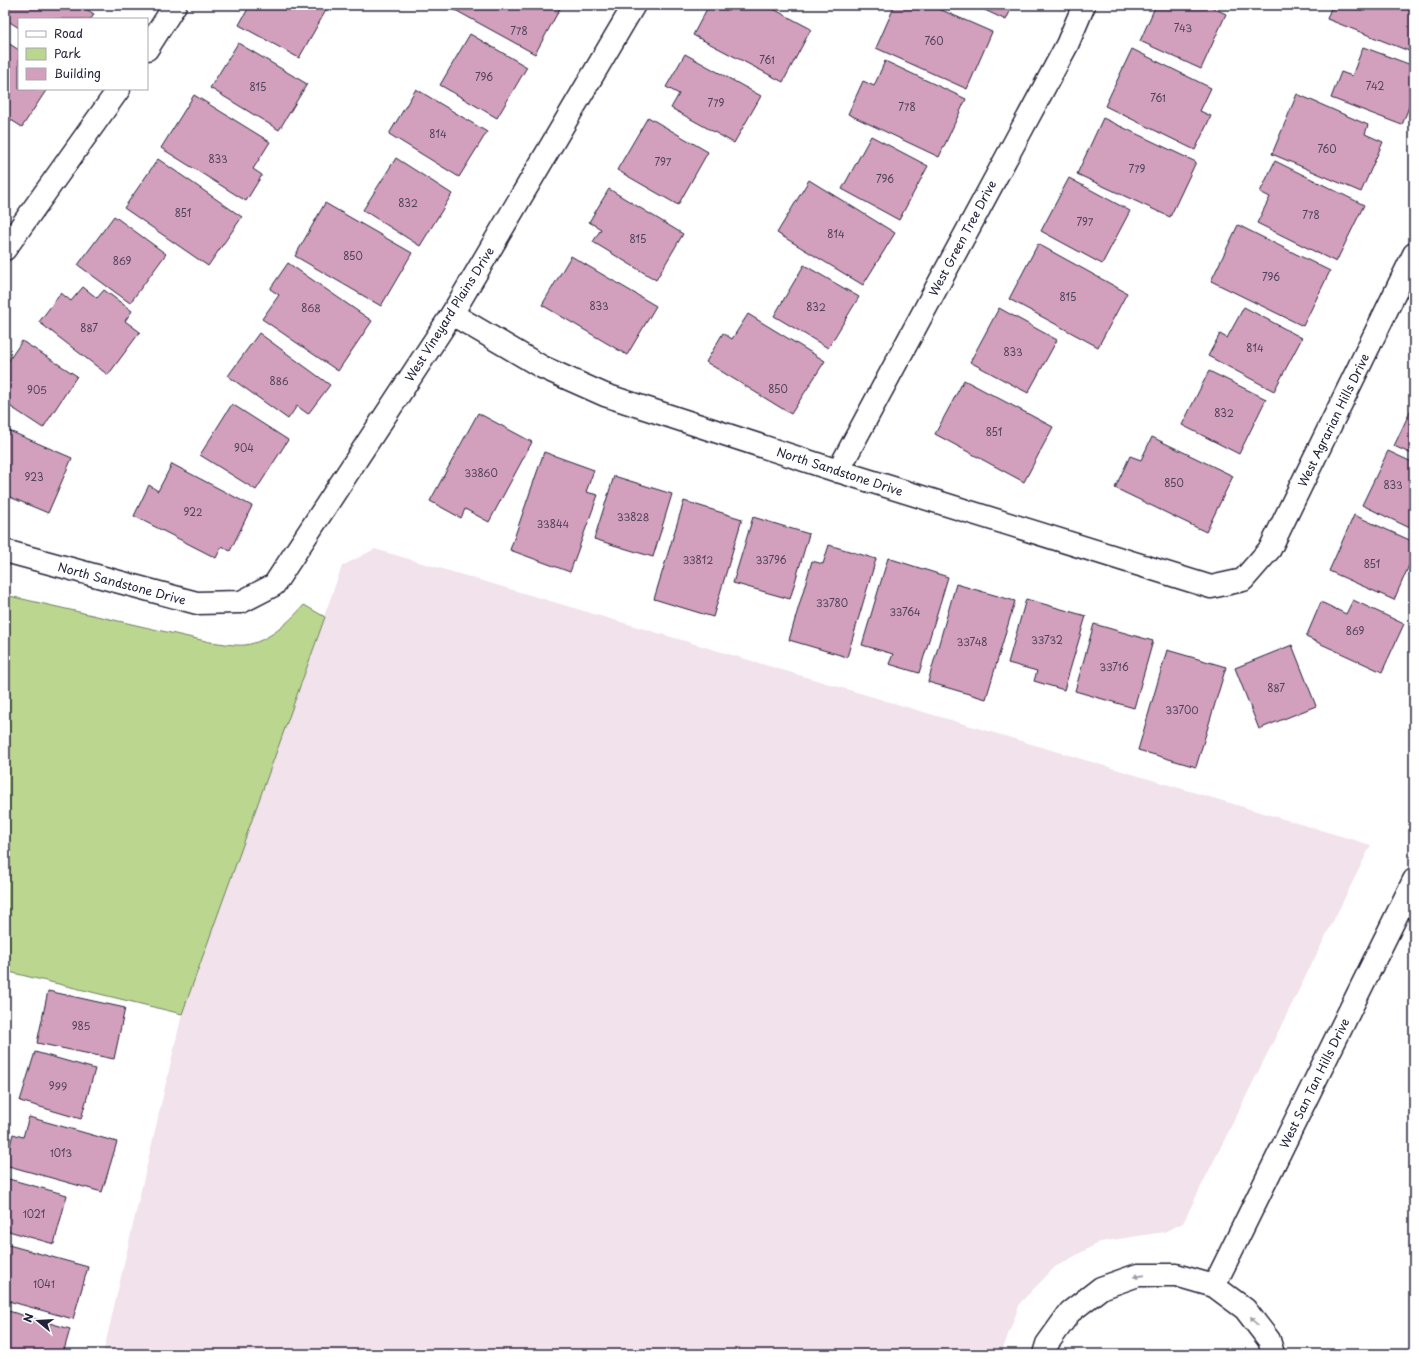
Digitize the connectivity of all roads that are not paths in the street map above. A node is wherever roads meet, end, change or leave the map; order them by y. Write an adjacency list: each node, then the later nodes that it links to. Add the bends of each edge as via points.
1 (175, 5): 4 (street)
2 (634, 5): 8 (street, West Vineyard Plains Drive)
3 (1084, 5): 9 (street, West Green Tree Drive, via 1067,45)
4 (148, 47)
5 (118, 90): 6 (street)
6 (5, 249)
7 (1414, 254): 11 (street, West Agrarian Hills Drive, via 1270,550)
8 (452, 314): 9 (street, North Sandstone Drive, via 542,367 605,395); 12 (street, West Vineyard Plains Drive, via 274,585)
9 (838, 471): 11 (street, North Sandstone Drive, via 1211,587)
10 (5, 551): 12 (street, North Sandstone Drive, via 197,603)
11 (1243, 580)
12 (241, 602)
13 (1414, 880): 14 (street, West San Tan Hills Drive)
14 (1214, 1286): 15 (street, one-way to 15, via 1176,1275 1138,1276 1101,1288 1070,1312); 16 (street, one-way to 14, via 1269,1340 1245,1309)
15 (1044, 1354)
16 (1274, 1354)

